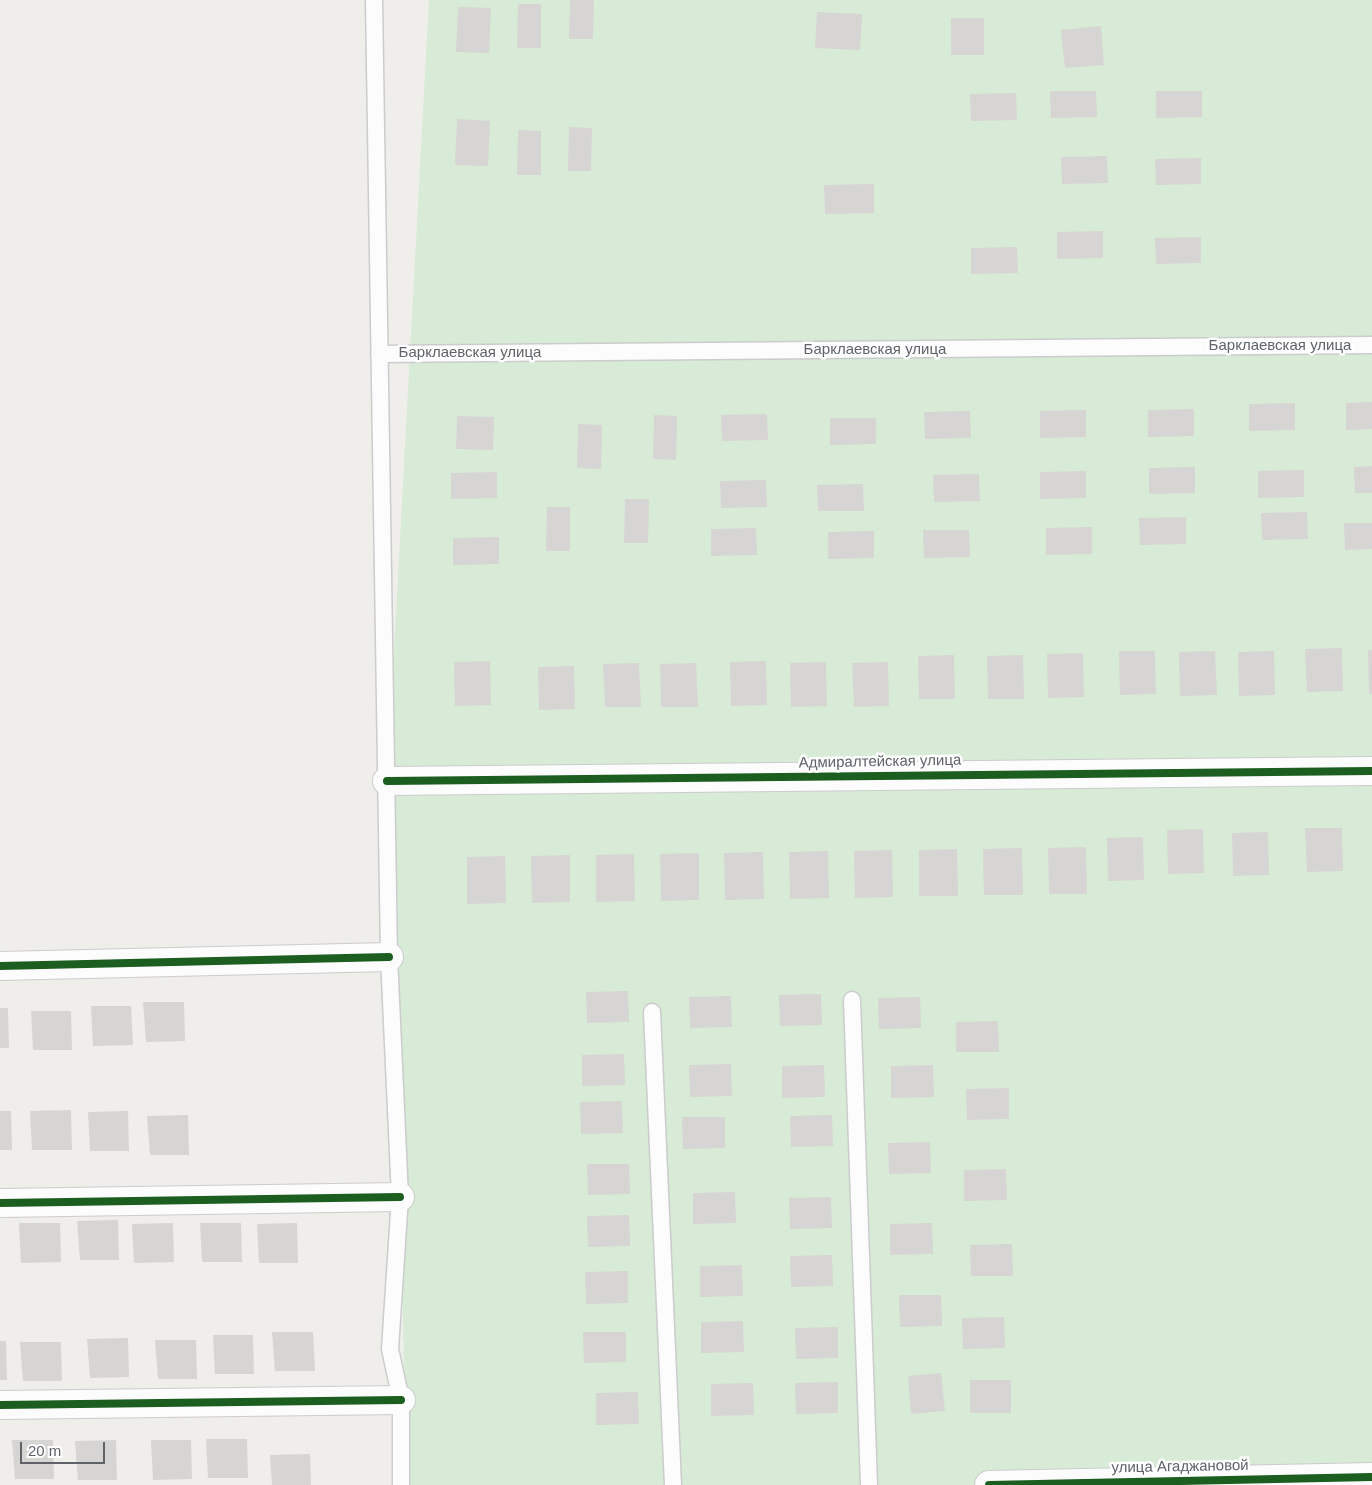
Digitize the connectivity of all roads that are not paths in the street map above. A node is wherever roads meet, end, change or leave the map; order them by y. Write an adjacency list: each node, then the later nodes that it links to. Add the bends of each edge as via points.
1 (374, 0): 3 (lane)
2 (1372, 345): 3 (lane, Барклаевская улица)
3 (379, 354): 5 (lane)
4 (1372, 771): 5 (street, Адмиралтейская улица)
5 (387, 780): 6 (lane)
6 (390, 957): 7 (street); 10 (lane)
7 (0, 966)
8 (852, 1000): 17 (lane)
9 (652, 1012): 16 (lane)
10 (400, 1197): 11 (street); 12 (lane, via 390,1349)
11 (0, 1203)
12 (401, 1400): 13 (street); 15 (lane)
13 (0, 1405)
14 (1372, 1476): 18 (street, улица Агаджановой)
15 (401, 1485)
16 (673, 1485)
17 (869, 1485)
18 (989, 1485)

